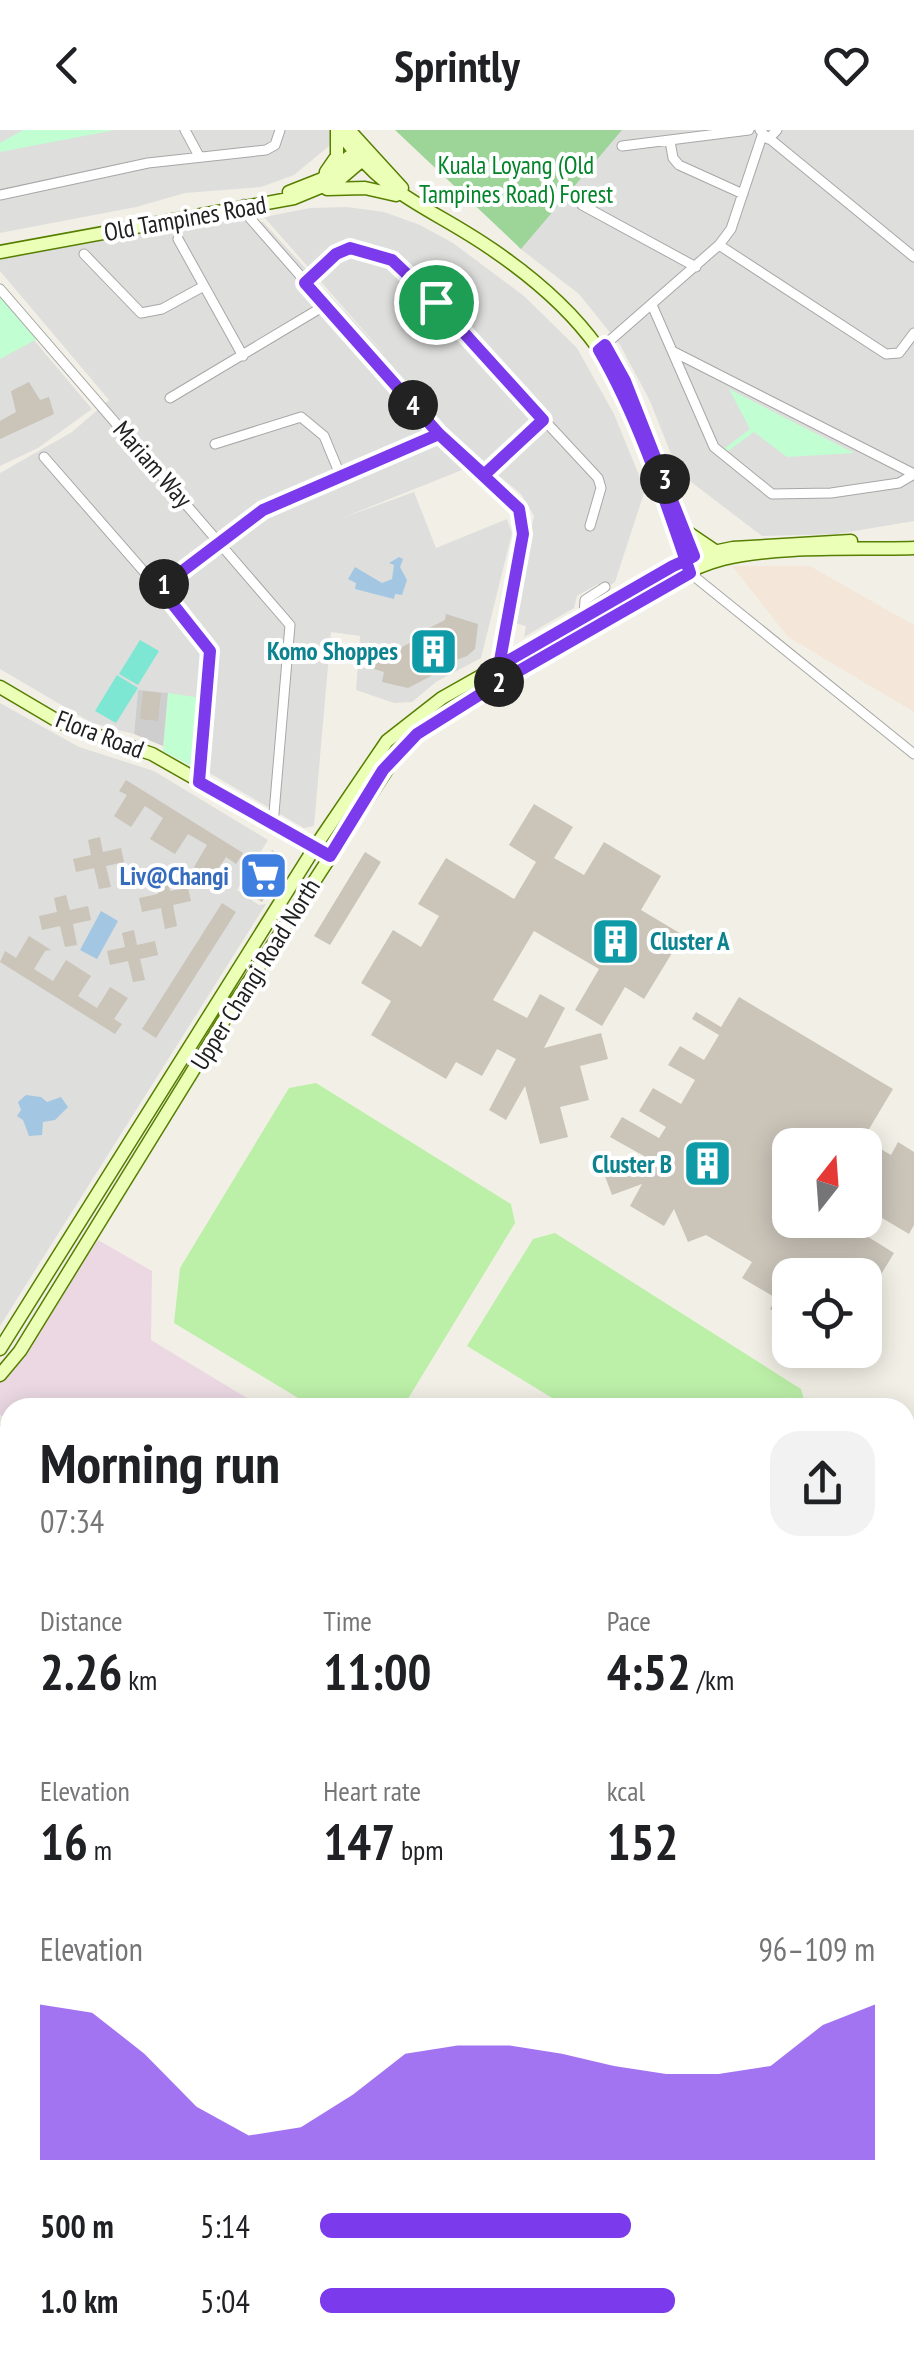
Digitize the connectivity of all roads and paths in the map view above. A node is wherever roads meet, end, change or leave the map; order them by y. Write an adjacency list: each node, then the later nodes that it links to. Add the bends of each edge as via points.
1 (185, 130): 10 (street)
2 (280, 130): 10 (street, via 266,150)
3 (338, 130): 9 (street); 11 (street, via 336,156)
4 (349, 130): 9 (street)
5 (750, 130): 7 (street)
6 (767, 134): 12 (street); 21 (street)
7 (670, 141): 8 (street); 12 (street, via 675,162)
8 (622, 146)
9 (362, 154): 11 (street, Old Tampines Road); 14 (street); 29 (street, via 410,194 526,267 562,297)
10 (199, 156): 13 (street)
11 (321, 184): 14 (street); 15 (street, Old Tampines Road)
12 (743, 194): 18 (street)
13 (0, 195)
14 (398, 195): 29 (street, via 492,249)
15 (244, 204): 19 (street, Old Tampines Road); 23 (street)
16 (582, 205): 22 (street)
17 (178, 239): 24 (street)
18 (719, 244): 22 (street); 28 (street, via 886,354 899,353)
19 (0, 249)
20 (84, 254): 24 (street, via 141,314)
21 (914, 257)
22 (696, 267): 26 (street)
23 (305, 283): 27 (street); 33 (street, via 350,248 392,260)
24 (204, 286): 31 (street)
25 (0, 289): 43 (street, Mariam Way)
26 (652, 305): 29 (street); 30 (street)
27 (324, 306): 31 (street); 34 (street)
28 (914, 333)
29 (602, 348): 41 (street, via 625,381)
30 (674, 352): 37 (street); 37 (street, via 714,447 772,494 831,493 900,483)
31 (243, 356): 32 (street)
32 (170, 398)
33 (543, 420): 38 (street); 40 (street, via 601,483)
34 (439, 434): 38 (street); 39 (street)
35 (215, 444): 39 (street, via 301,417 324,436)
36 (44, 457): 49 (street)
37 (914, 474)
38 (484, 475): 51 (street, via 523,518)
39 (341, 477): 43 (street, via 263,510)
40 (590, 526)
41 (682, 537): 45 (street); 46 (street); 47 (street)
42 (914, 540): 45 (street, Upper Changi Road North)
43 (220, 541): 49 (street); 55 (street, Mariam Way, via 290,625)
44 (914, 548): 46 (street, Upper Changi Road North, via 735,557)
45 (715, 550): 46 (street, Upper Changi Road North)
46 (694, 568): 47 (street, Upper Changi Road North); 53 (street); 57 (street, Upper Changi Road North, via 417,734 383,770)
47 (664, 572): 50 (street, Upper Changi Road North)
48 (604, 587): 50 (street, Upper Changi Road North, via 586,600)
49 (160, 588): 54 (street, via 210,651)
50 (584, 615): 51 (street, Upper Changi Road North)
51 (499, 666): 56 (street, Upper Changi Road North, via 387,741)
52 (0, 687): 54 (street, Flora Road, via 61,723 152,754)
53 (914, 754)
54 (199, 782): 55 (street)
55 (273, 825): 56 (street)
56 (315, 847): 57 (street); 58 (street, Upper Changi Road North)
57 (330, 856): 59 (street, Upper Changi Road North)
58 (140, 1126): 59 (street); 60 (street, Upper Changi Road North)
59 (159, 1127): 61 (street, Upper Changi Road North)
60 (0, 1348)
61 (0, 1375)

